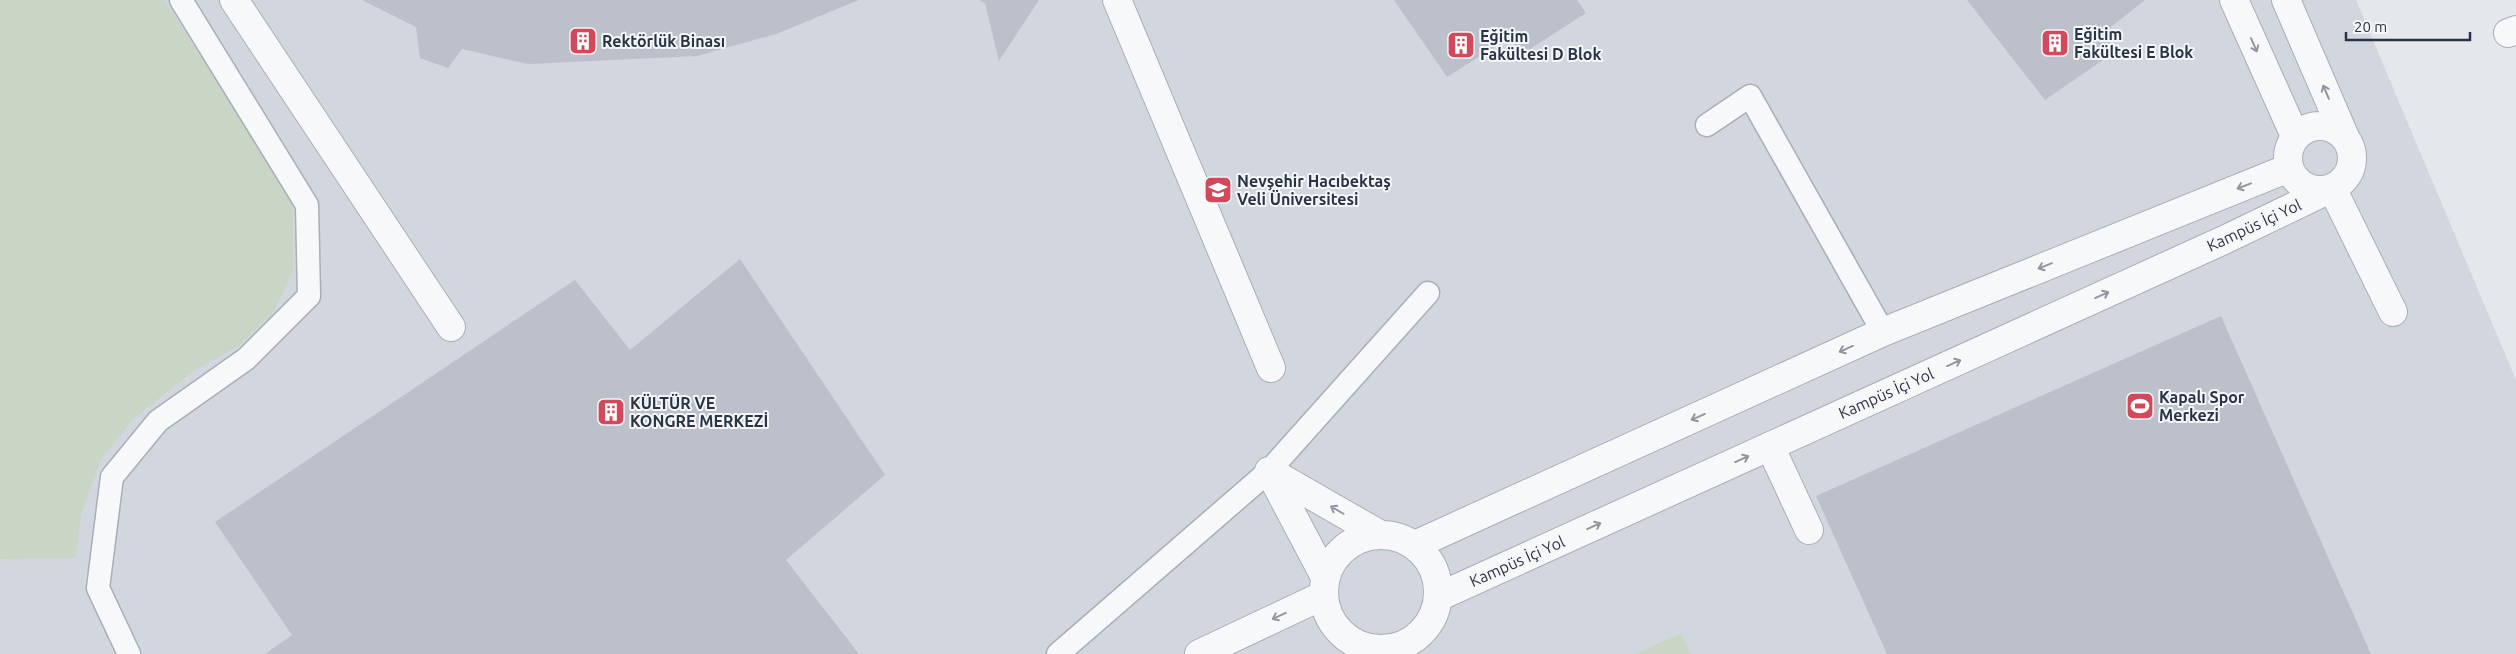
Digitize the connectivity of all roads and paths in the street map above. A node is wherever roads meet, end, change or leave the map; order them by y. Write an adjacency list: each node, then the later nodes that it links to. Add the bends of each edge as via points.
1 (181, 0): 24 (lane, via 307,205 309,296 246,359 158,421 112,477 98,588)
2 (234, 0): 13 (street)
3 (1118, 0): 15 (street)
4 (2234, 0): 7 (street, one-way to 7)
5 (2286, 0): 8 (street, one-way to 5)
6 (1707, 125): 14 (lane, via 1750,96)
7 (2295, 136): 8 (street, via 2314,125 2326,125); 9 (street, via 2290,146)
8 (2345, 137): 10 (street, via 2351,147 2351,166 2344,179)
9 (2289, 168): 10 (street, via 2303,185 2312,189); 14 (street, one-way to 14)
10 (2332, 188): 12 (street); 16 (street, Kampüs İçi Yol, one-way to 10)
11 (1428, 293): 17 (lane)
12 (2392, 312)
13 (451, 327)
14 (1883, 332): 20 (street, one-way to 20)
15 (1271, 368)
16 (1770, 446): 18 (street); 22 (street, Kampüs İçi Yol, one-way to 16)
17 (1269, 471): 19 (street, one-way to 17); 21 (street); 25 (lane)
18 (1810, 530)
19 (1379, 534): 20 (street, via 1398,536); 21 (street, via 1360,538 1345,547 1333,560)
20 (1415, 546): 22 (street, via 1429,560 1437,577)
21 (1324, 586): 23 (street, via 1328,612 1337,628); 26 (street, one-way to 26)
22 (1438, 596): 23 (street, via 1434,615 1423,632 1407,643 1389,649)
23 (1341, 647)
24 (129, 654)
25 (1058, 654)
26 (1199, 654)

